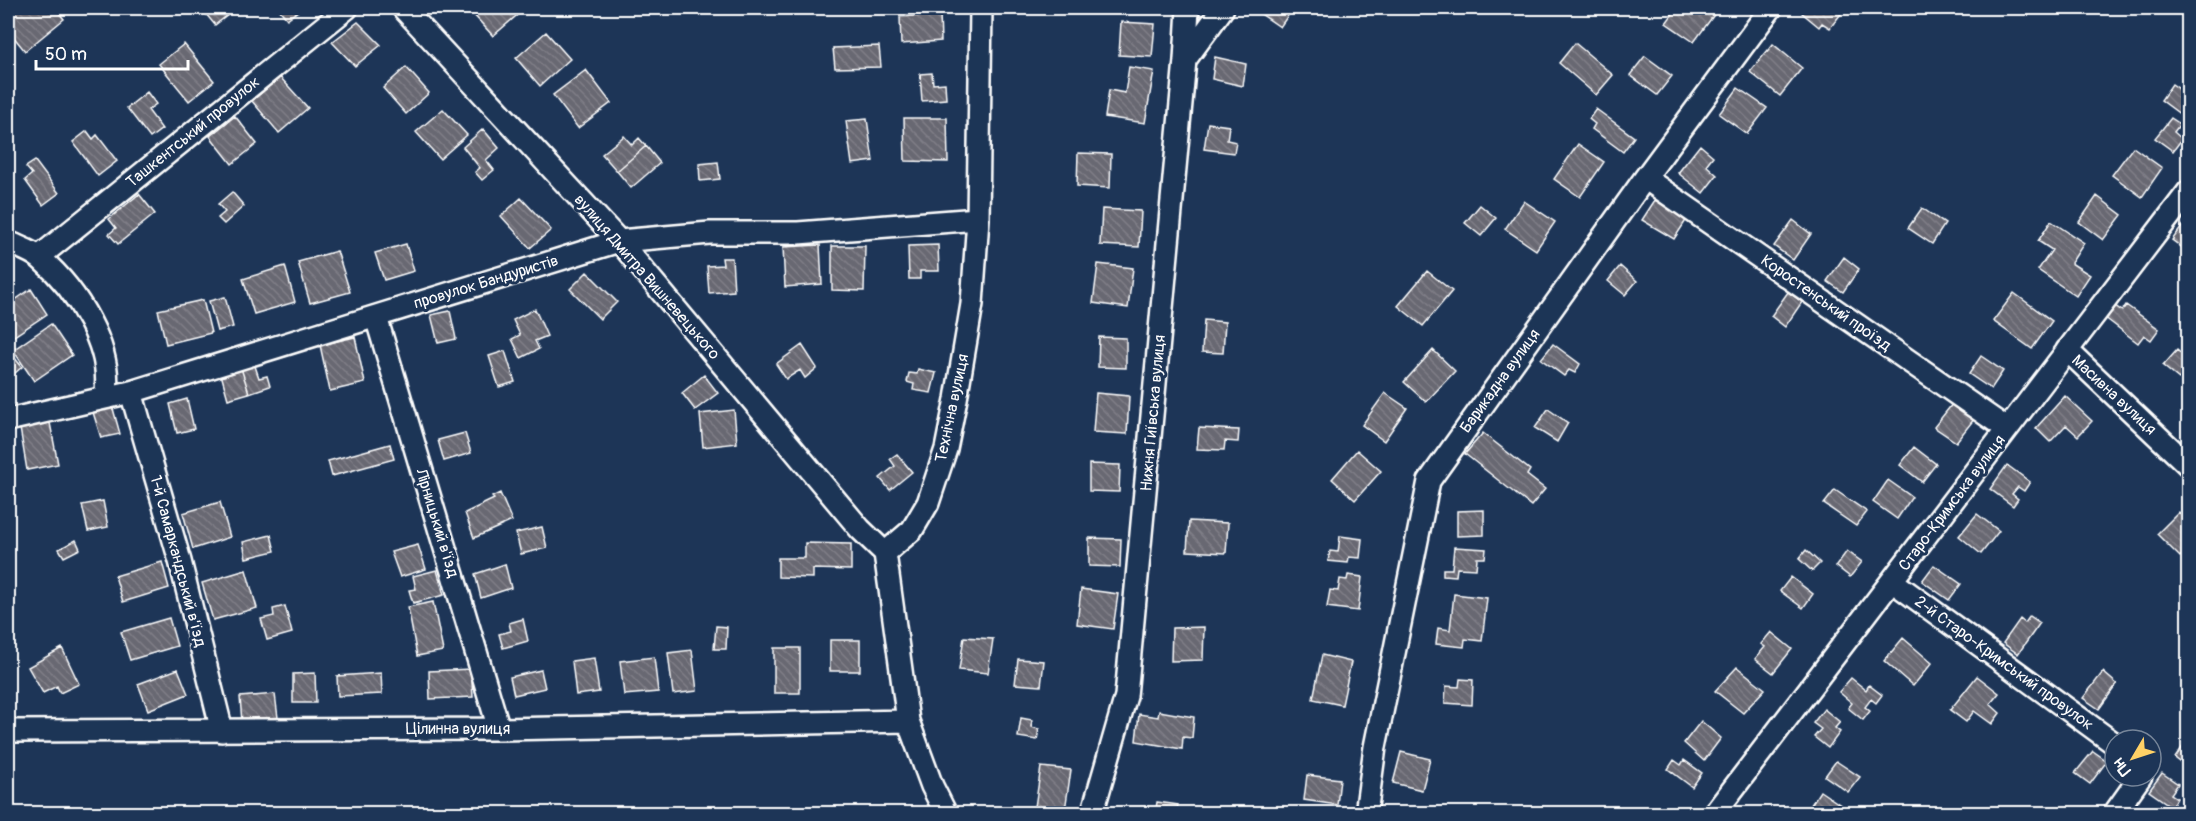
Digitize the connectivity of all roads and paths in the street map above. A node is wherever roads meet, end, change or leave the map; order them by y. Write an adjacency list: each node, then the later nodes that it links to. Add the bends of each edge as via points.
1 (347, 8): 13 (street, Ташкентський провулок)
2 (403, 8): 11 (street, вулиця Дмитра Вишневецького)
3 (981, 8): 10 (street, Технічна вулиця)
4 (1188, 8): 7 (street, Нижня Гиївська вулиця)
5 (1223, 8): 7 (street)
6 (1771, 8): 8 (street, Барикадна вулиця)
7 (1185, 60): 30 (street, Нижня Гиївська вулиця, via 1126,696)
8 (1645, 178): 19 (street, Коростенський проїзд); 31 (street, Барикадна вулиця, via 1429,481 1375,747)
9 (2188, 192): 15 (street, Старо-Кримська вулиця)
10 (978, 219): 11 (street, провулок Бандуристів); 21 (street, Технічна вулиця, via 972,304 946,449 927,503 912,530)
11 (619, 241): 14 (street, провулок Бандуристів); 21 (street, вулиця Дмитра Вишневецького, via 860,529)
12 (8, 242): 13 (street)
13 (39, 257): 17 (street, via 82,306 107,371)
14 (376, 317): 16 (street, провулок Бандуристів); 24 (street, Лірницький в'їзд)
15 (2067, 350): 19 (street, Старо-Кримська вулиця); 20 (street, Масивна вулиця)
16 (131, 392): 17 (street, провулок Бандуристів); 26 (street, 1-й Самаркандський в’їзд, via 180,561)
17 (105, 397): 18 (street, провулок Бандуристів)
18 (8, 420)
19 (2007, 429): 22 (street, Старо-Кримська вулиця)
20 (2188, 465)
21 (885, 553): 23 (street)
22 (1892, 581): 27 (street, 2-й Старо-Кримський провулок); 32 (street, Старо-Кримська вулиця)
23 (908, 721): 24 (street, Цілинна вулиця); 29 (street)
24 (499, 729): 26 (street, Цілинна вулиця)
25 (8, 731): 26 (street, Цілинна вулиця)
26 (222, 731)
27 (2103, 735)
28 (2132, 788): 33 (street)
29 (946, 813)
30 (1092, 813)
31 (1366, 813)
32 (1714, 813)
33 (2114, 813)

